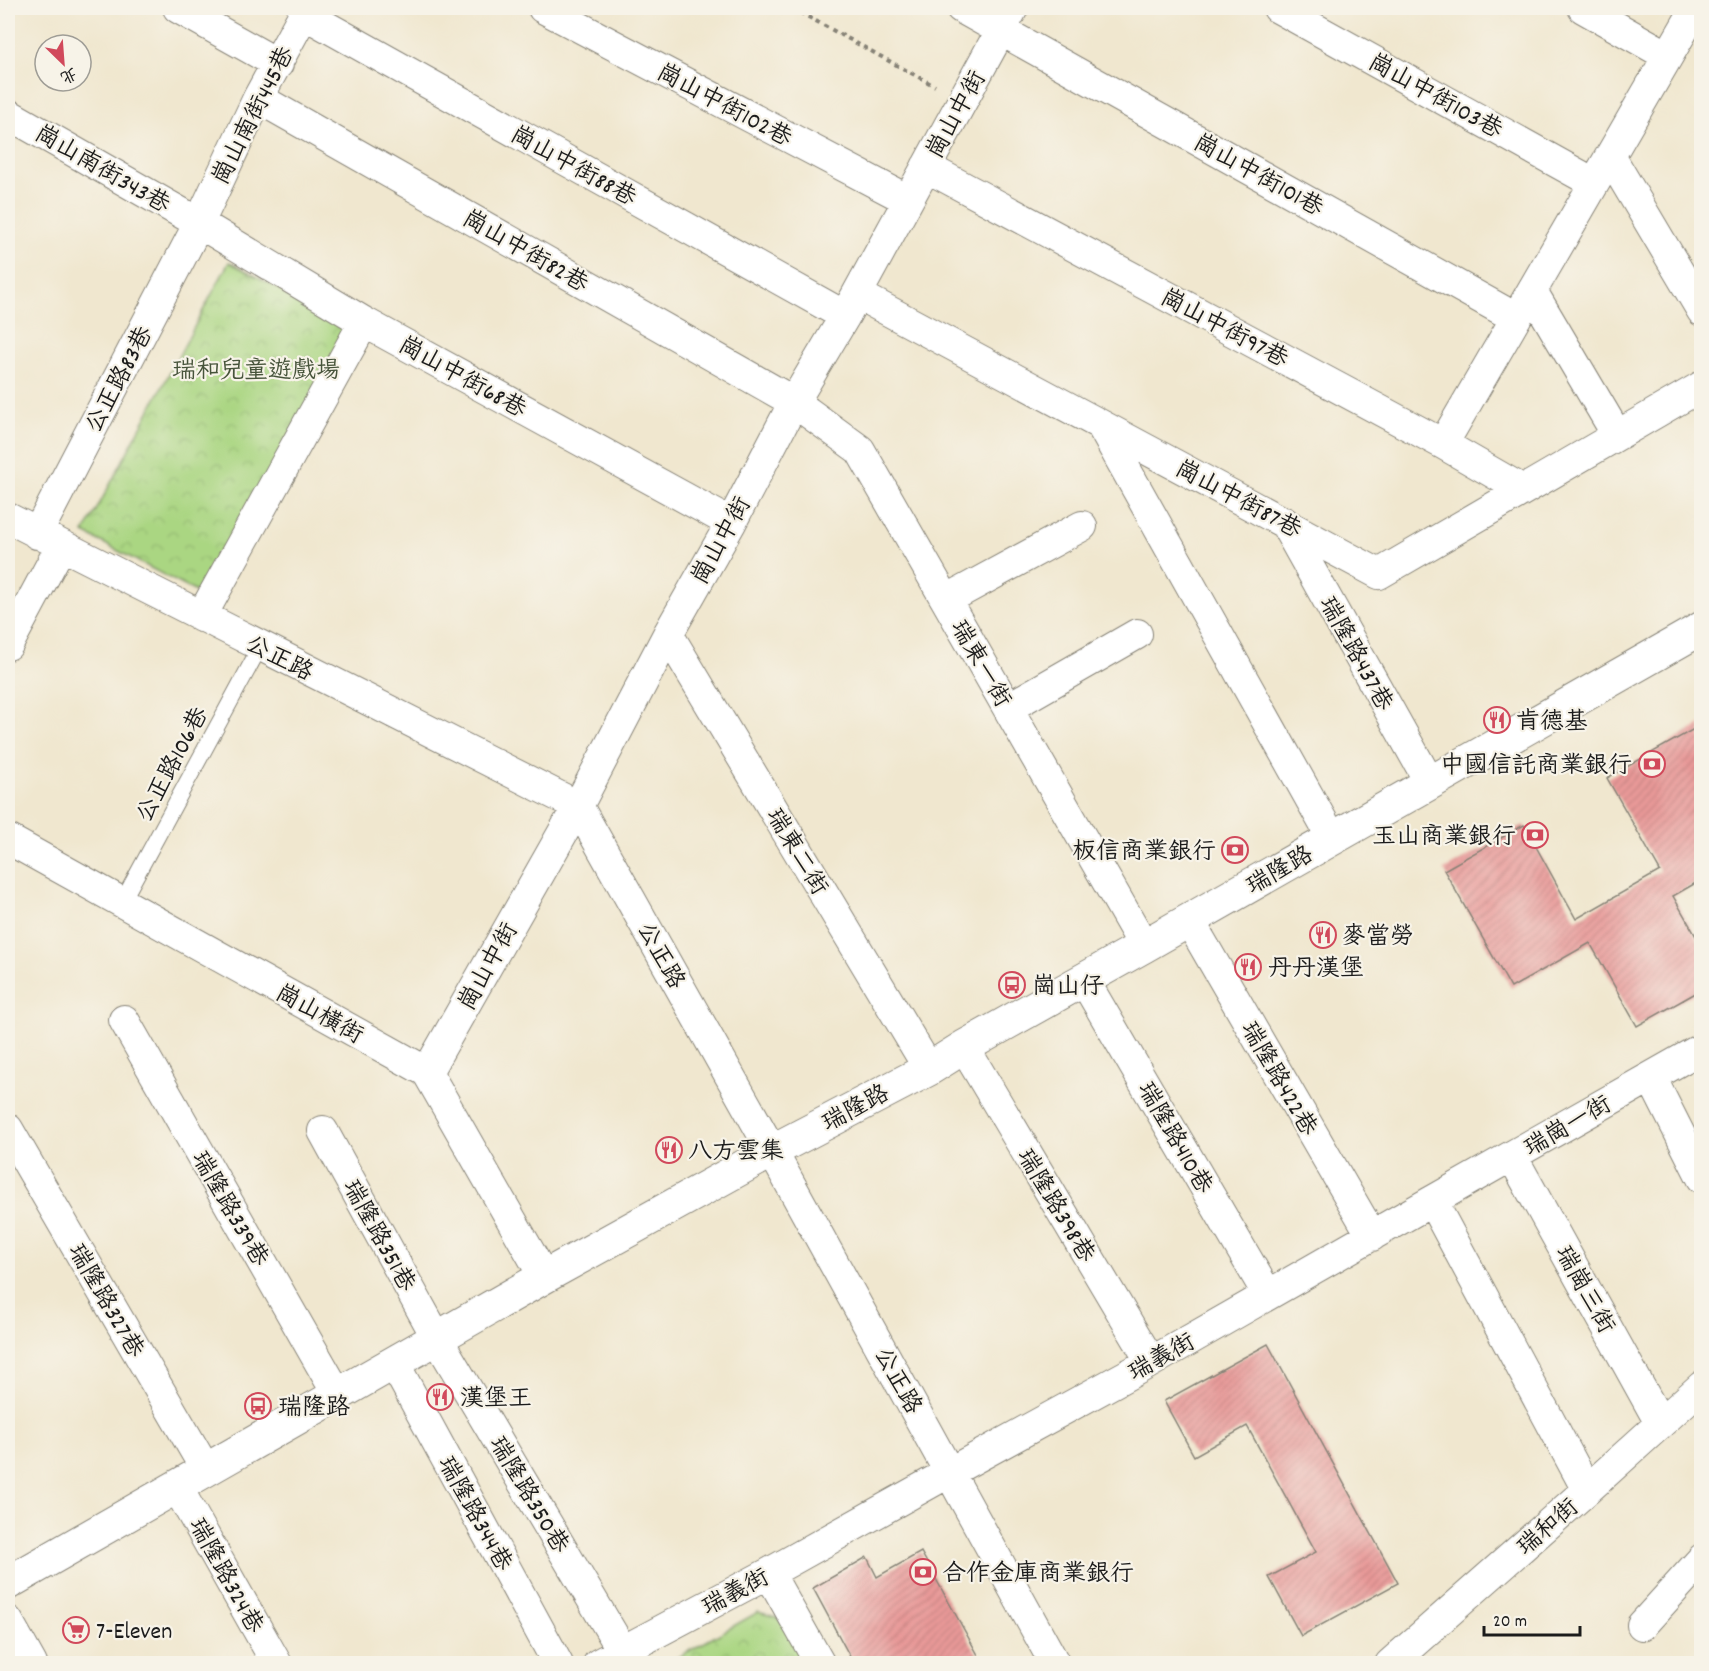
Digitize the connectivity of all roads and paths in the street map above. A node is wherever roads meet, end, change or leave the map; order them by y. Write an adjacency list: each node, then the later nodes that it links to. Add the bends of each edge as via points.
1 (178, 8): 11 (street)
2 (543, 8): 18 (street, 崗山中街102巷)
3 (792, 8): 13 (path)
4 (961, 8): 9 (street, 崗山中街101巷)
5 (1278, 8): 17 (street, 崗山中街103巷)
6 (1583, 8): 10 (street)
7 (1696, 8): 10 (street)
8 (305, 11): 11 (street, 崗山南街445巷); 21 (street, 崗山中街88巷)
9 (1007, 18): 13 (street, 崗山中街); 23 (street, 崗山中街101巷)
10 (1668, 56): 15 (street)
11 (278, 64): 12 (street, 崗山南街445巷)
12 (258, 98): 19 (street, 崗山南街445巷); 26 (street, 崗山中街82巷)
13 (962, 101): 16 (street, 崗山中街)
14 (8, 114): 19 (street, 崗山南街343巷)
15 (1610, 156): 17 (street); 22 (street)
16 (926, 167): 18 (street, 崗山中街); 29 (street, 崗山中街97巷)
17 (1594, 183): 20 (street)
18 (908, 200): 21 (street, 崗山中街)
19 (199, 223): 24 (street, 崗山中街68巷); 35 (street, 公正路83巷)
20 (1532, 291): 23 (street); 28 (street)
21 (851, 305): 26 (street, 崗山中街); 27 (street, 崗山中街87巷)
22 (1701, 310)
23 (1516, 318): 29 (street)
24 (364, 322): 32 (street, 崗山中街68巷); 37 (street)
25 (1701, 386): 28 (street, 崗山中街87巷)
26 (794, 402): 32 (street, 崗山中街); 36 (street, 瑞東一街, via 860,450)
27 (1101, 425): 33 (street, 崗山中街87巷); 47 (street)
28 (1617, 435): 30 (street, 崗山中街87巷)
29 (1443, 444): 30 (street, 崗山中街97巷)
30 (1523, 490): 33 (street, 崗山中街87巷, via 1380,574)
31 (8, 518): 35 (street, 公正路)
32 (730, 522): 39 (street, 崗山中街)
33 (1284, 522): 44 (street, 瑞隆路437巷)
34 (1082, 526): 36 (street)
35 (49, 540): 37 (street, 公正路); 41 (street, 公正路83巷)
36 (946, 600): 43 (street, 瑞東一街)
37 (201, 617): 42 (street, 公正路)
38 (1701, 628): 44 (street, 瑞隆路)
39 (668, 634): 45 (street, 崗山中街); 55 (street, 瑞東二街)
40 (1137, 634): 43 (street)
41 (8, 645)
42 (260, 647): 45 (street, 公正路); 48 (lane, 公正路106巷)
43 (1008, 708): 50 (street, 瑞東一街)
44 (1430, 783): 47 (street, 瑞隆路)
45 (578, 806): 56 (street, 崗山中街); 60 (street, 公正路)
46 (8, 838): 48 (street, 崗山橫街)
47 (1332, 838): 49 (street, 瑞隆路)
48 (122, 902): 56 (street, 崗山橫街)
49 (1189, 920): 50 (street, 瑞隆路); 64 (street, 瑞隆路422巷)
50 (1144, 946): 51 (street, 瑞隆路)
51 (1084, 980): 53 (street, 瑞隆路); 66 (street, 瑞隆路410巷)
52 (124, 1020): 71 (street, 瑞隆路339巷)
53 (964, 1047): 55 (street, 瑞隆路); 68 (street, 瑞隆路398巷)
54 (1701, 1048): 57 (street, 瑞崗一街)
55 (929, 1069): 60 (street, 瑞隆路)
56 (427, 1072): 65 (street)
57 (1651, 1077): 61 (street, 瑞崗一街); 62 (street)
58 (8, 1129): 73 (street, 瑞隆路327巷)
59 (323, 1131): 67 (street, 瑞隆路351巷)
60 (772, 1151): 65 (street, 瑞隆路); 74 (street, 公正路)
61 (1512, 1156): 63 (street, 瑞崗一街); 72 (street, 瑞崗三街)
62 (1701, 1178)
63 (1432, 1201): 64 (street, 瑞義街); 76 (street)
64 (1372, 1236): 66 (street, 瑞義街)
65 (544, 1277): 67 (street, 瑞隆路)
66 (1268, 1295): 68 (street, 瑞義街)
67 (437, 1338): 69 (street, 瑞隆路); 82 (street, 瑞隆路350巷)
68 (1150, 1362): 74 (street, 瑞義街)
69 (394, 1363): 71 (street, 瑞隆路); 86 (street, 瑞隆路344巷)
70 (1701, 1386): 72 (street, 瑞和街)
71 (338, 1395): 73 (street, 瑞隆路)
72 (1660, 1423): 76 (street, 瑞和街)
73 (206, 1470): 75 (street, 瑞隆路)
74 (950, 1472): 78 (street, 瑞義街); 88 (street, 公正路)
75 (177, 1487): 79 (street, 瑞隆路); 85 (street, 瑞隆路324巷)
76 (1587, 1490): 83 (street, 瑞和街)
77 (1701, 1559): 81 (street)
78 (769, 1573): 82 (street, 瑞義街); 87 (street)
79 (8, 1583)
80 (8, 1621): 84 (street)
81 (1642, 1625)
82 (610, 1657)
83 (1395, 1662)
84 (32, 1664)
85 (277, 1664)
86 (558, 1664)
87 (820, 1664)
88 (1055, 1664)

